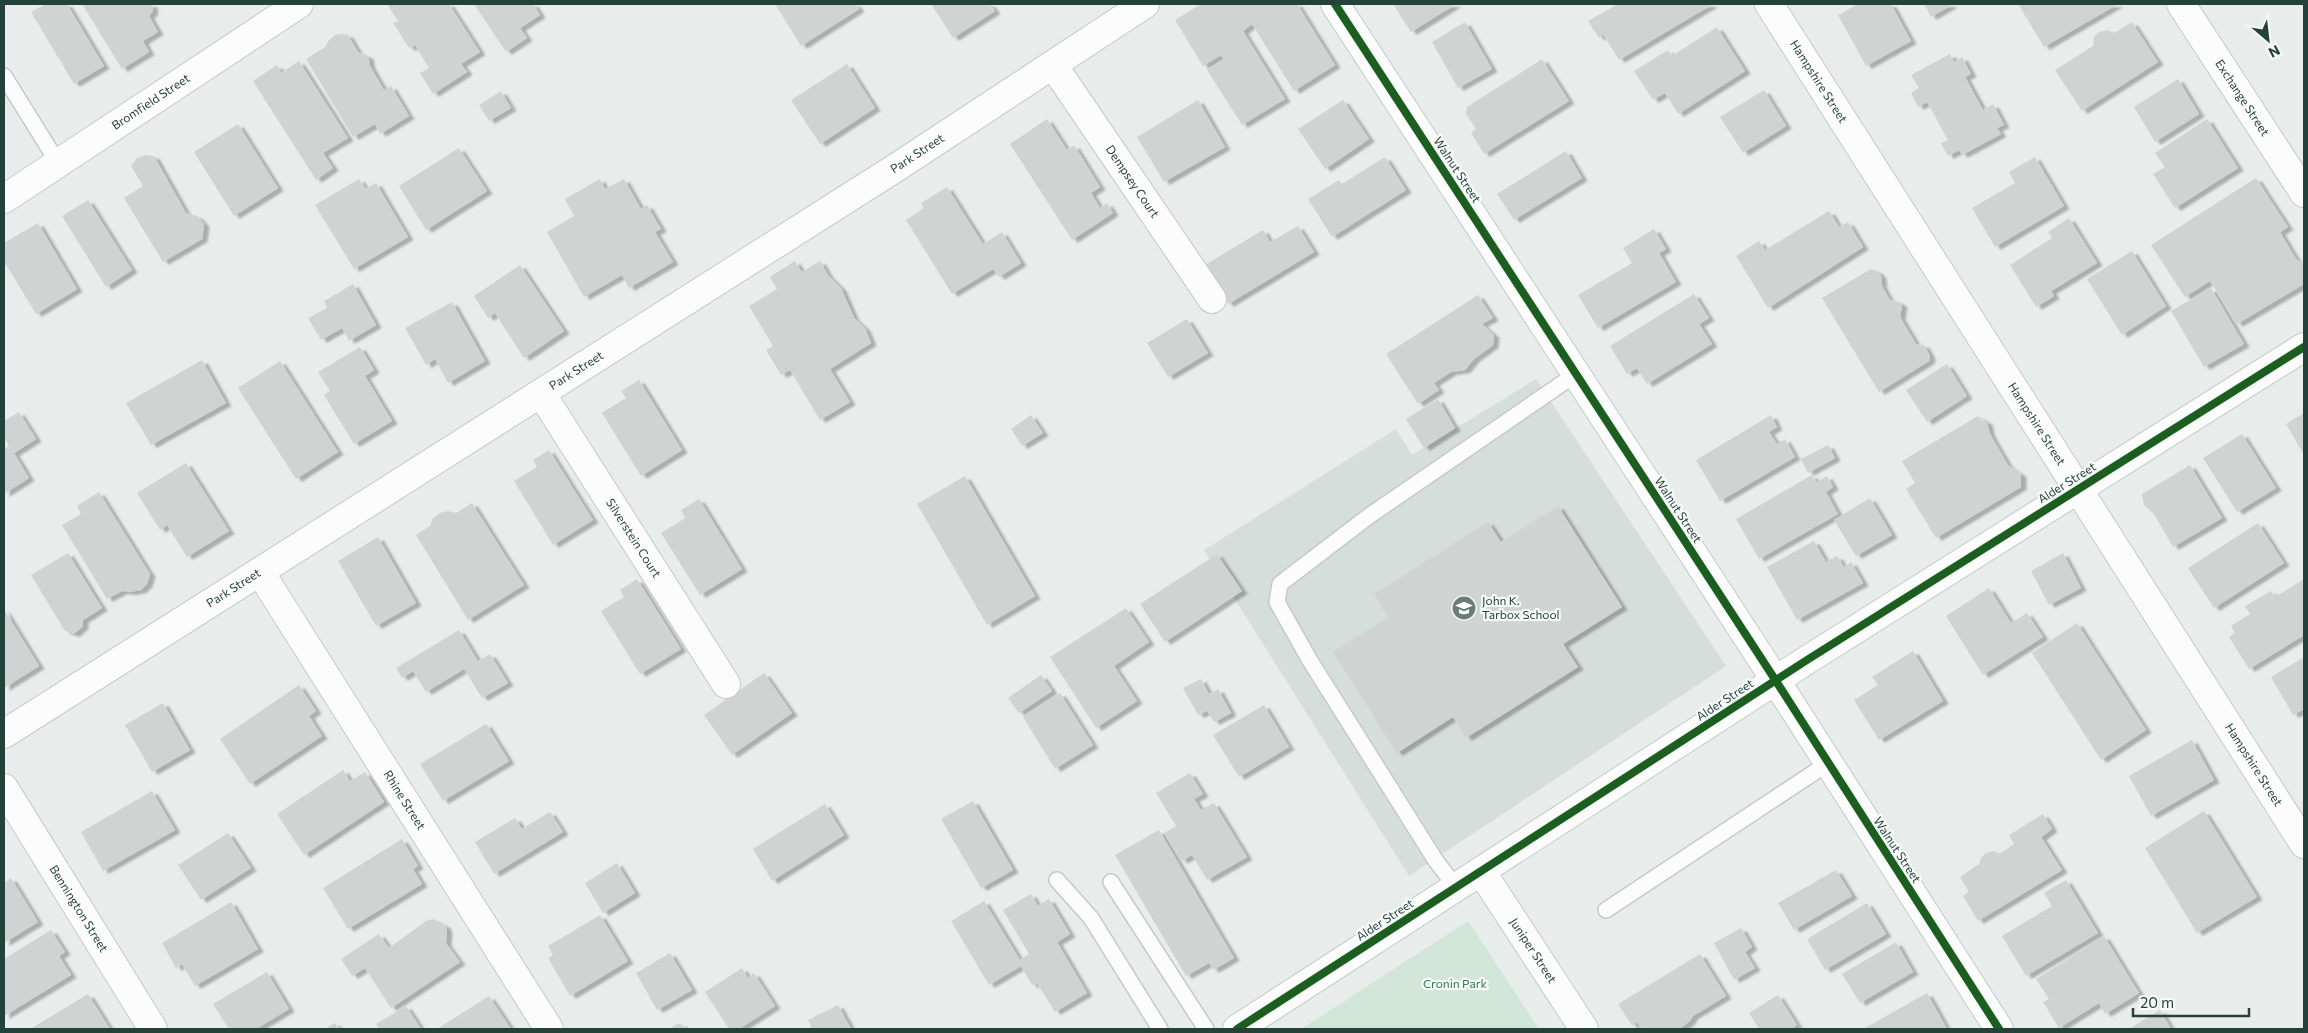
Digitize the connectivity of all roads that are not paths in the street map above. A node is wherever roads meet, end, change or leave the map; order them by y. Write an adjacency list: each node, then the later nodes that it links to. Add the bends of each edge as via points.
1 (299, 4): 8 (street, Bromfield Street)
2 (1146, 4): 6 (street, Park Street)
3 (1335, 4): 13 (street, Walnut Street)
4 (1769, 4): 15 (street, Hampshire Street)
5 (2181, 4): 9 (street, Exchange Street)
6 (1053, 64): 11 (street, Dempsey Court); 14 (street, Park Street)
7 (4, 76): 8 (lane)
8 (58, 163): 10 (street, Bromfield Street)
9 (2304, 193)
10 (4, 199)
11 (1212, 299)
12 (2304, 347): 15 (street, Alder Street)
13 (1576, 374): 17 (street, Walnut Street); 26 (lane, via 1368,516 1280,584 1277,602 1309,659 1436,861)
14 (541, 393): 16 (street, Park Street); 18 (street, Silverstein Court)
15 (2079, 488): 17 (street, Alder Street); 22 (street, Hampshire Street)
16 (260, 572): 19 (street, Park Street); 29 (street, Rhine Street)
17 (1776, 681): 20 (street, Walnut Street); 23 (street, Alder Street)
18 (726, 684)
19 (4, 734)
20 (1827, 764): 27 (lane); 34 (street, Walnut Street)
21 (4, 788): 28 (street, Bennington Street)
22 (2304, 844)
23 (1481, 871): 26 (street, Alder Street); 33 (street, Juniper Street)
24 (1057, 880): 30 (lane, via 1091,918)
25 (1111, 882): 31 (lane)
26 (1456, 887): 32 (street, Alder Street)
27 (1606, 910)
28 (153, 1029)
29 (549, 1029)
30 (1160, 1029)
31 (1206, 1029)
32 (1237, 1029)
33 (1584, 1029)
34 (1999, 1029)

